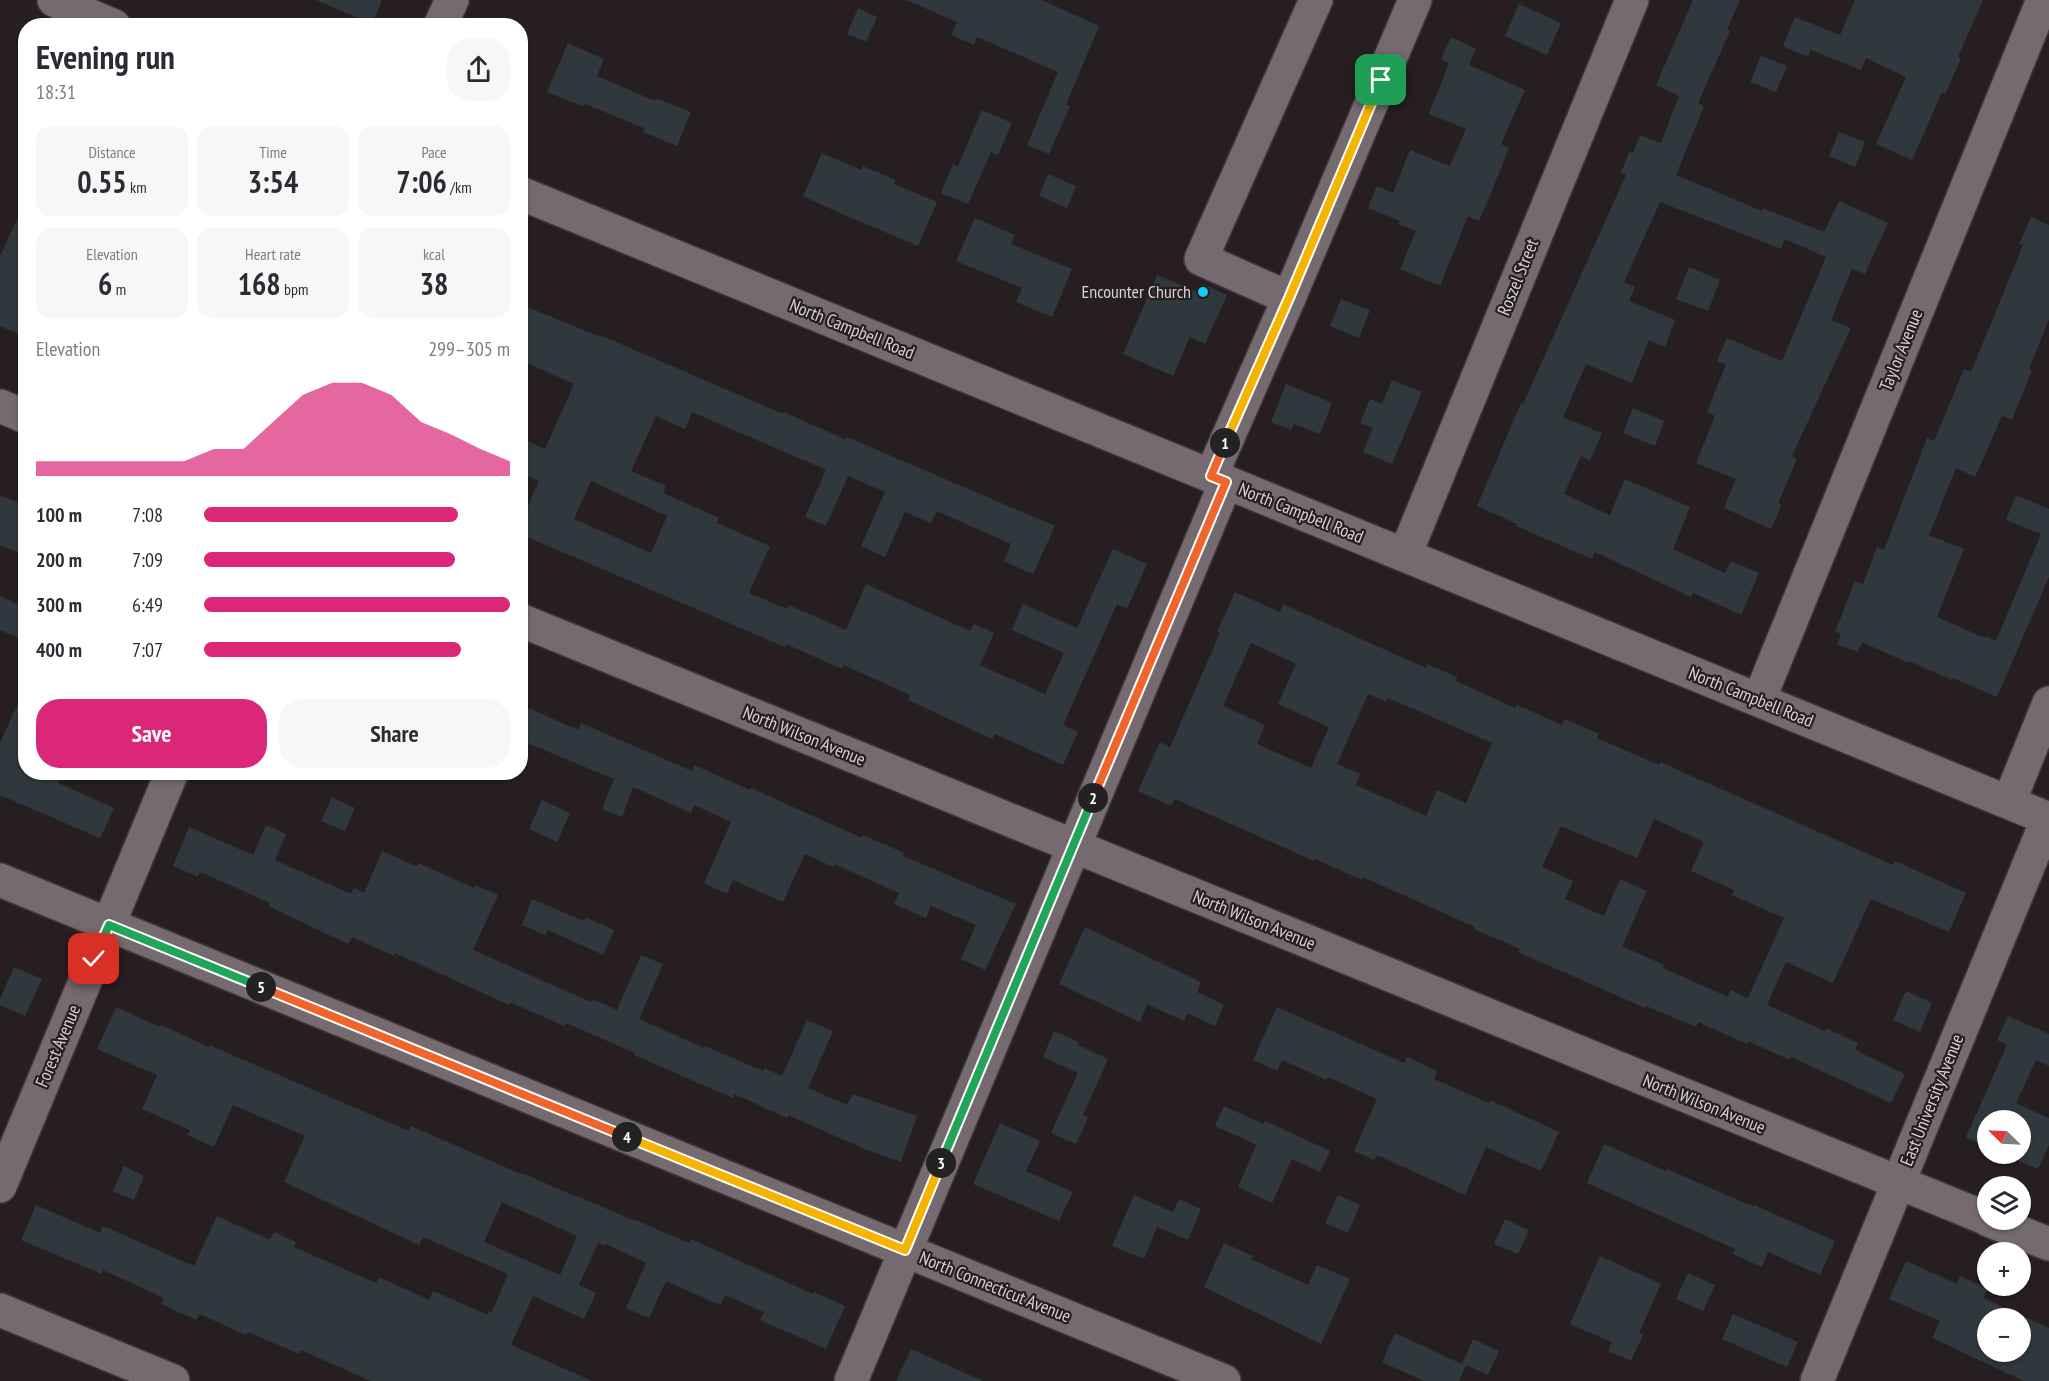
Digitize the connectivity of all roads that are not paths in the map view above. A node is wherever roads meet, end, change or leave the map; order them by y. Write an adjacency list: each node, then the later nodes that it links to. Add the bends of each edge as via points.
1 (54, 0): 7 (street)
2 (452, 0): 8 (street)
3 (1316, 0): 10 (street, via 1201,259)
4 (1632, 0): 14 (street, Roszel Street)
5 (2043, 0): 16 (street, Taylor Avenue)
6 (1408, 3): 10 (street)
7 (97, 13)
8 (444, 18)
9 (528, 196): 13 (street, North Campbell Road)
10 (1289, 298): 13 (street)
11 (0, 406): 12 (street)
12 (18, 414)
13 (1218, 479): 14 (street, North Campbell Road); 21 (street)
14 (1405, 555): 16 (street, North Campbell Road)
15 (528, 623): 21 (street, North Wilson Avenue)
16 (1759, 700): 19 (street, North Campbell Road)
17 (2049, 703): 19 (street)
18 (169, 780): 23 (street, Forest Avenue)
19 (2009, 802): 20 (street, North Campbell Road)
20 (2048, 818): 24 (street, East University Avenue)
21 (1073, 846): 24 (street, North Wilson Avenue); 29 (street)
22 (0, 880): 23 (street, North Connecticut Avenue)
23 (109, 925): 25 (street, Forest Avenue); 29 (street, North Connecticut Avenue)
24 (1898, 1183): 26 (street, North Wilson Avenue); 34 (street, East University Avenue)
25 (0, 1186)
26 (1977, 1215)
27 (2014, 1230): 28 (street, North Wilson Avenue)
28 (2049, 1245)
29 (905, 1250): 32 (street); 33 (street, North Connecticut Avenue)
30 (0, 1310): 31 (street)
31 (174, 1381)
32 (850, 1381)
33 (1224, 1381)
34 (1817, 1381)

